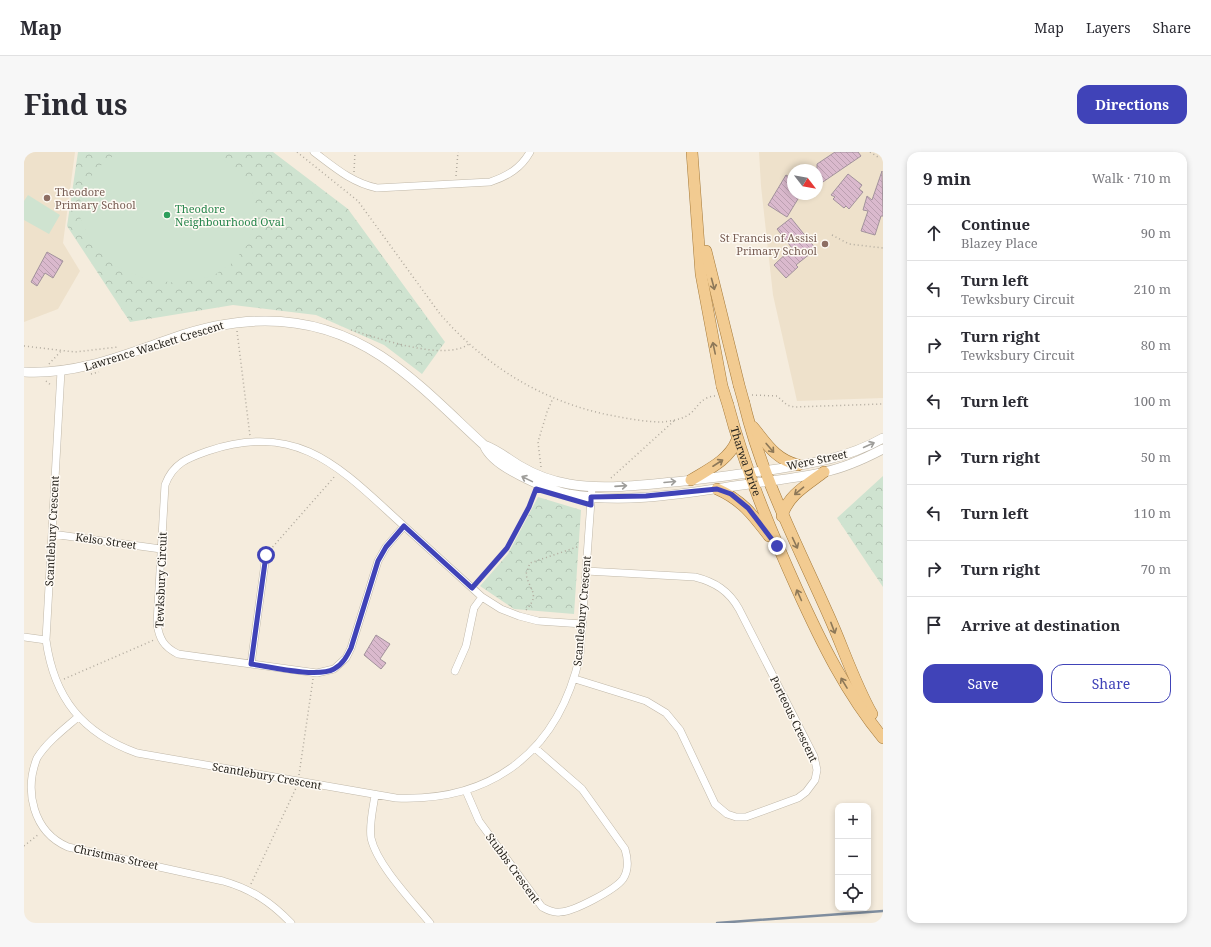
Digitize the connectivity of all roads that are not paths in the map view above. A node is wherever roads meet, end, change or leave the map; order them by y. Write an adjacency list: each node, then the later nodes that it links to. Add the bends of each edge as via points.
1 (314, 152): 2 (street, via 351,180 363,186 377,188 490,182 516,169)
2 (530, 152)
3 (692, 152): 4 (main road, Tharwa Drive)
4 (697, 205): 7 (main road, Tharwa Drive, one-way to 7, bridge, via 710,271 739,384 746,399); 9 (main road, Tharwa Drive, one-way to 4, bridge, via 722,386 701,274)
5 (61, 371): 6 (street, Lawrence Wackett Crescent); 15 (street, Lawrence Wackett Crescent, via 102,364 221,324 263,320 305,325 345,337 382,357 484,445); 23 (street, Scantlebury Crescent)
6 (24, 372)
7 (748, 421): 11 (main road, one-way to 11, via 776,456 784,462); 12 (main road, Tharwa Drive)
8 (883, 438): 11 (street, Were Street, one-way to 8, via 829,460)
9 (737, 440): 14 (main road, Tharwa Drive); 16 (main road, one-way to 9, via 726,458)
10 (883, 449): 13 (street, Were Street, via 864,459)
11 (798, 465): 12 (street, Were Street)
12 (764, 470): 14 (street, Were Street); 17 (main road, Tharwa Drive)
13 (824, 472): 17 (street, Were Street); 21 (main road, one-way to 21, via 790,499)
14 (751, 478): 16 (street, Lawrence Wackett Crescent); 17 (street, Lawrence Wackett Crescent); 19 (street, Lawrence Wackett Crescent); 24 (main road, Tharwa Drive)
15 (536, 479): 18 (street, Lawrence Wackett Crescent); 20 (street, Lawrence Wackett Crescent, one-way to 15, via 557,491)
16 (691, 480): 18 (street, Lawrence Wackett Crescent, one-way to 16)
17 (768, 482): 21 (main road, Tharwa Drive)
18 (592, 487): 20 (street, Scantlebury Crescent)
19 (717, 489): 20 (street, Lawrence Wackett Crescent, via 646,496); 24 (main road, via 731,494 748,508)
20 (591, 497): 27 (street, Scantlebury Crescent)
21 (782, 516): 36 (main road, Tharwa Drive, one-way to 36, via 829,616 857,685)
22 (404, 526): 25 (street, Tewksbury Circuit, via 347,475 320,456 293,446 250,441 188,458 175,466 165,484); 28 (street, Tewksbury Circuit); 32 (street, Tewksbury Circuit, via 378,561 351,648 343,662 334,669 317,673)
23 (52, 534): 25 (street, Kelso Street); 31 (street, Scantlebury Crescent)
24 (777, 546): 37 (main road, Tharwa Drive, one-way to 24, via 850,693 828,656)
25 (161, 549): 32 (street, Tewksbury Circuit, via 157,623 162,642 178,654)
26 (266, 555): 32 (street)
27 (586, 571): 29 (street, Scantlebury Crescent); 34 (street, Porteous Crescent, via 696,577 715,584 726,592 739,609 814,756 817,770 815,780 798,798 746,816 726,814 715,804 680,730 666,713 646,701)
28 (482, 597): 29 (street, Tewksbury Circuit, via 518,616 538,621); 33 (street, via 474,608 466,646)
29 (583, 624): 34 (street, Scantlebury Crescent)
30 (24, 637): 31 (street)
31 (46, 640): 35 (street, Scantlebury Crescent, via 56,683)
32 (251, 664)
33 (455, 671)
34 (575, 679): 38 (street, Scantlebury Crescent, via 559,716)
35 (78, 717): 40 (street, Scantlebury Crescent, via 101,736 137,753); 41 (street, Christmas Street, via 37,756 29,776 27,791 30,805 35,819 49,836 68,846 243,887 270,902)
36 (883, 733)
37 (883, 738)
38 (535, 748): 39 (street, Scantlebury Crescent, via 503,773); 39 (street, Stubbs Crescent, via 582,789 625,849 627,869 623,878 612,889 569,911 555,912 542,907 479,821)
39 (466, 791): 40 (street, Scantlebury Crescent, via 420,799)
40 (375, 795): 42 (street, via 370,831 376,852)
41 (291, 923)
42 (430, 923)

